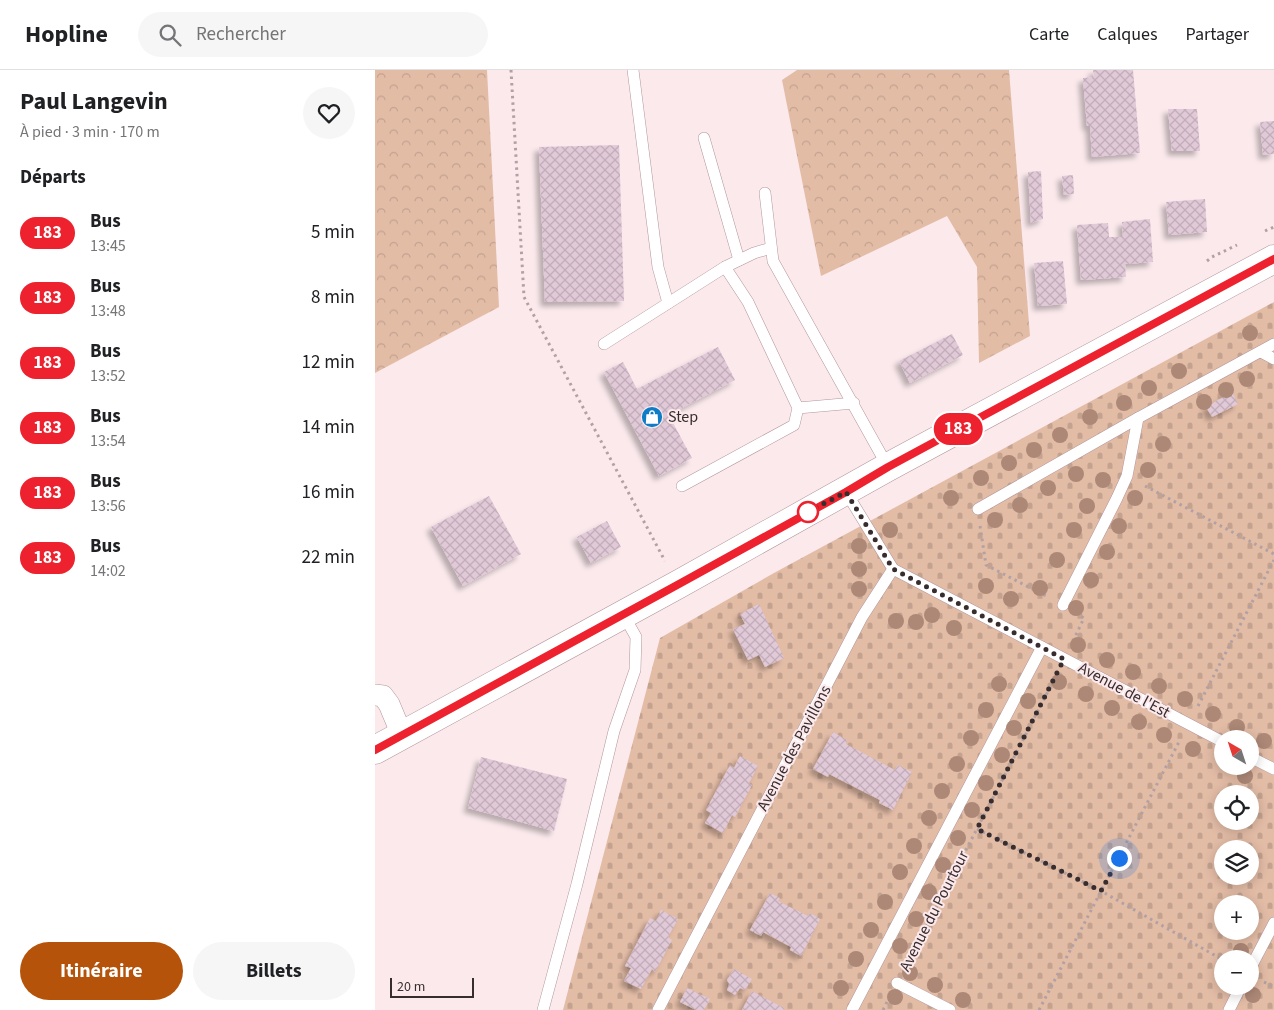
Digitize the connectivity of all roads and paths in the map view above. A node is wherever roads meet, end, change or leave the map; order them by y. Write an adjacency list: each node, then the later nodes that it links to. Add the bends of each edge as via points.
1 (511, 70): 24 (path, via 524,297)
2 (633, 70): 9 (lane, via 658,267)
3 (704, 138): 7 (lane)
4 (765, 193): 5 (lane)
5 (771, 248): 7 (lane); 14 (lane, via 773,261)
6 (1274, 259): 17 (main road)
7 (739, 260): 8 (lane)
8 (725, 267): 9 (lane); 15 (lane, via 748,302)
9 (668, 303): 10 (lane)
10 (604, 344)
11 (1274, 344): 12 (lane)
12 (1261, 352): 13 (lane); 16 (lane)
13 (1274, 359)
14 (853, 403): 15 (lane); 17 (lane)
15 (798, 408): 19 (lane, via 794,425)
16 (1138, 418): 18 (lane); 21 (lane)
17 (888, 467): 20 (main road)
18 (1127, 476): 22 (path); 26 (lane)
19 (682, 486)
20 (846, 492): 25 (lane); 27 (main road)
21 (978, 508): 26 (path, via 986,565)
22 (1274, 554)
23 (1274, 560): 31 (path)
24 (667, 565)
25 (893, 569): 28 (lane, Avenue de l'Est); 45 (lane, Avenue des Pavillons, via 858,626)
26 (1063, 605): 29 (path, Avenue du Pourtour, via 1084,618)
27 (623, 614): 32 (main road); 44 (lane, via 636,637 635,670 614,731)
28 (1042, 647): 29 (lane, Avenue de l'Est); 46 (lane, Avenue du Pourtour)
29 (1064, 659): 31 (lane, Avenue de l'Est); 37 (path, Avenue du Pourtour)
30 (375, 695): 32 (street, via 383,696 389,704)
31 (1188, 724): 33 (lane, Avenue de l'Est); 38 (path)
32 (402, 735): 34 (main road)
33 (1214, 737)
34 (375, 750)
35 (1259, 762): 36 (lane)
36 (1274, 769)
37 (977, 829): 38 (path); 42 (path, Avenue du Pourtour)
38 (1101, 891): 41 (path); 49 (path)
39 (1274, 923): 40 (lane)
40 (1259, 952)
41 (1214, 955)
42 (897, 983): 47 (path, Avenue du Pourtour); 48 (lane)
43 (1236, 995): 50 (lane)
44 (543, 1010)
45 (658, 1010)
46 (852, 1010)
47 (883, 1010)
48 (950, 1010)
49 (1039, 1010)
50 (1229, 1010)

